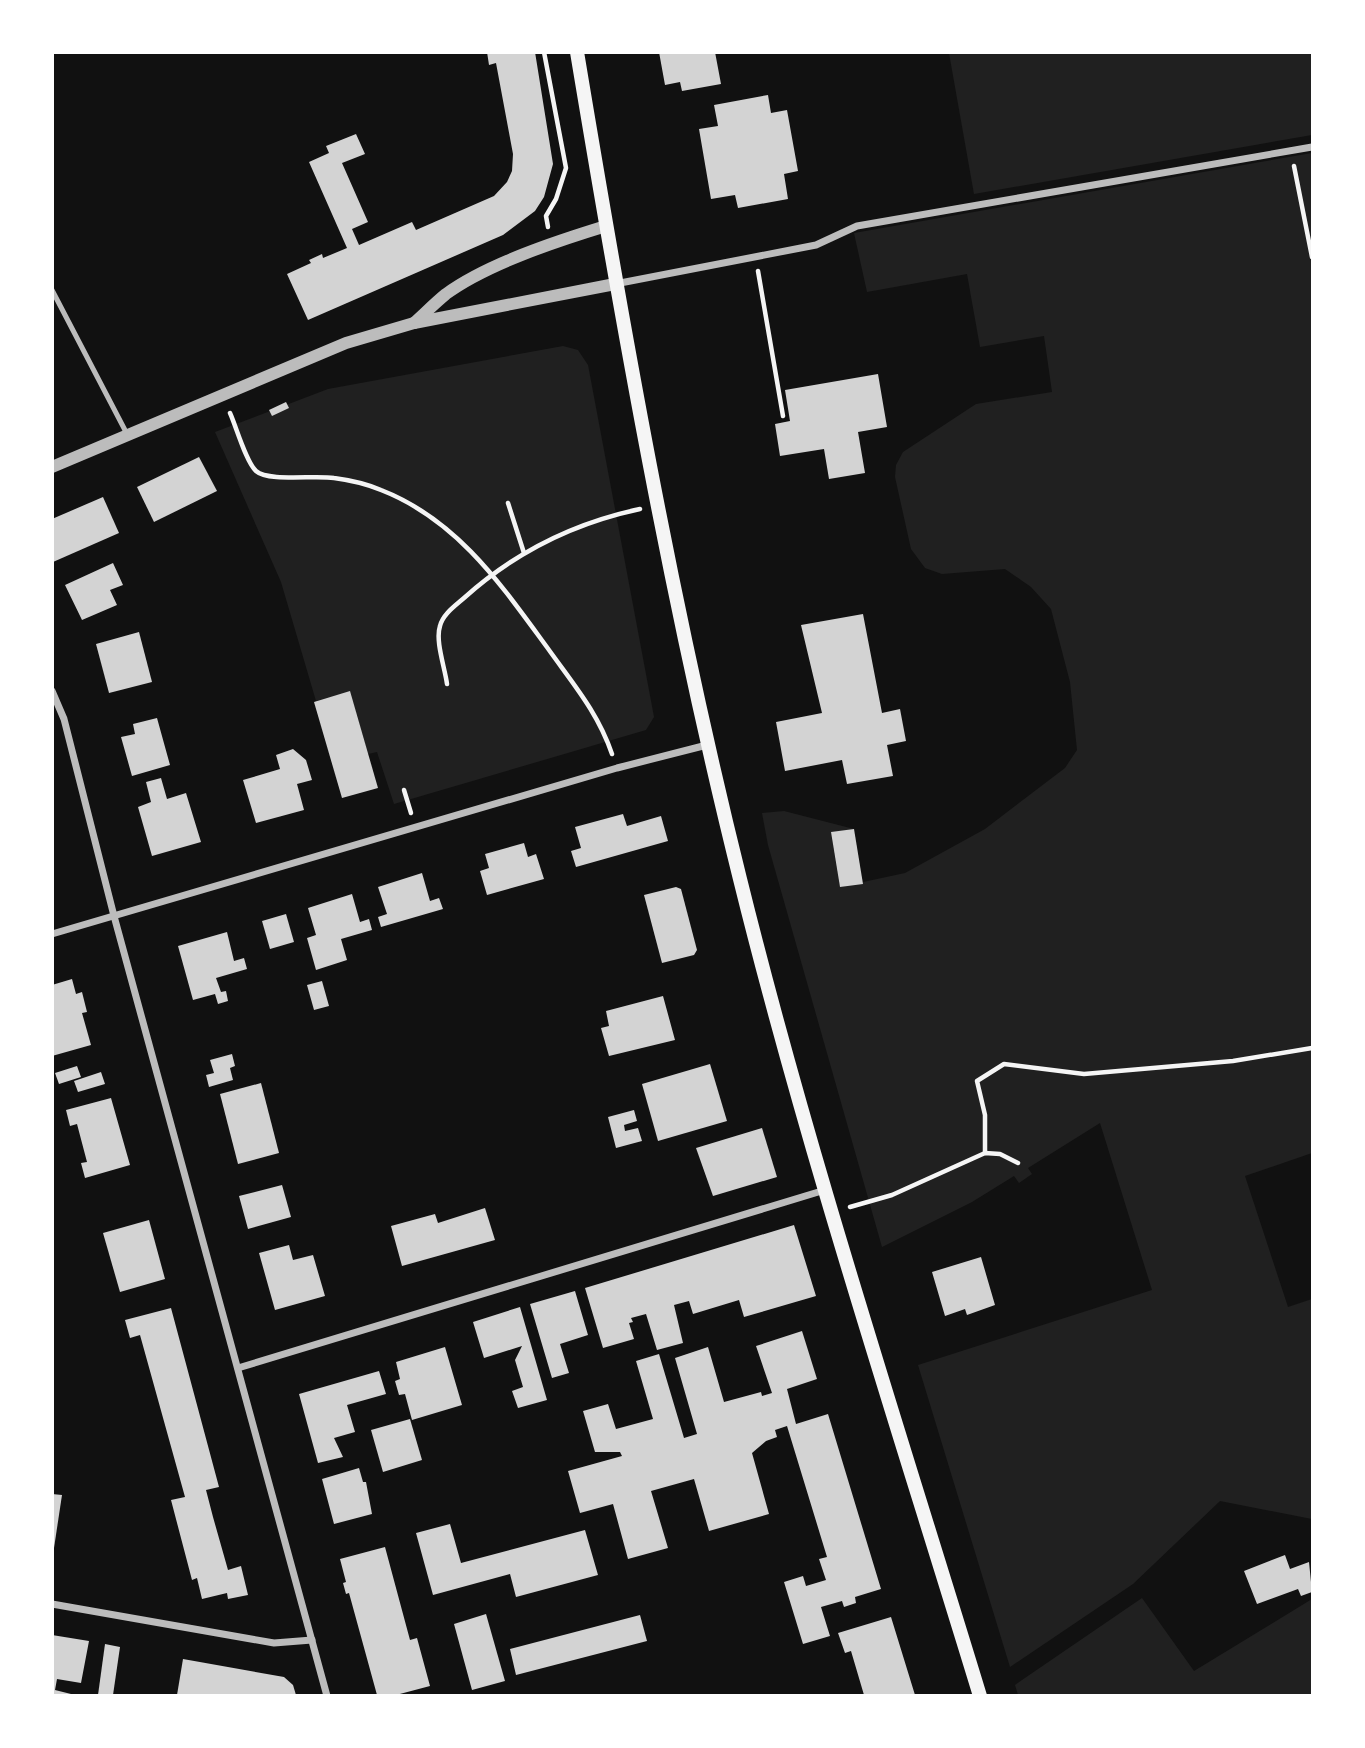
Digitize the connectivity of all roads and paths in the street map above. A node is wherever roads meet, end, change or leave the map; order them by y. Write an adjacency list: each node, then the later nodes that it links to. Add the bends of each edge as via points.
1 (544, 52): 6 (path, via 566,168 546,216)
2 (577, 52): 5 (main road)
3 (1312, 147): 4 (street)
4 (1290, 150): 7 (street, via 856,226 816,245); 8 (path)
5 (606, 226): 6 (street); 9 (main road)
6 (551, 242): 11 (street, via 447,293)
7 (755, 256): 9 (street); 13 (path)
8 (1312, 257)
9 (615, 284): 11 (street); 17 (main road)
10 (52, 290): 14 (lane)
11 (414, 323): 12 (street, via 307,357)
12 (222, 393): 14 (street); 19 (path, via 254,470 267,478 336,478 381,490 437,521)
13 (783, 416)
14 (127, 434): 15 (street)
15 (52, 467)
16 (508, 503): 18 (path)
17 (659, 505): 18 (path, via 605,517); 22 (main road)
18 (524, 553): 19 (path)
19 (493, 573): 20 (path, via 443,617 438,629); 23 (path, via 600,721)
20 (447, 684)
21 (52, 691): 24 (street, via 64,719)
22 (707, 745): 23 (street); 29 (main road)
23 (617, 768): 24 (street)
24 (114, 916): 25 (street); 31 (street)
25 (52, 934)
26 (1312, 1048): 27 (path, via 1233,1061 1084,1074 1004,1064 977,1081 985,1115)
27 (985, 1153): 28 (path); 30 (path, via 892,1195)
28 (1018, 1163)
29 (825, 1191): 30 (main road); 31 (street)
30 (832, 1212): 35 (main road)
31 (238, 1368): 33 (street)
32 (52, 1604): 33 (street, via 274,1643)
33 (312, 1640): 34 (street)
34 (327, 1696)
35 (980, 1696)

